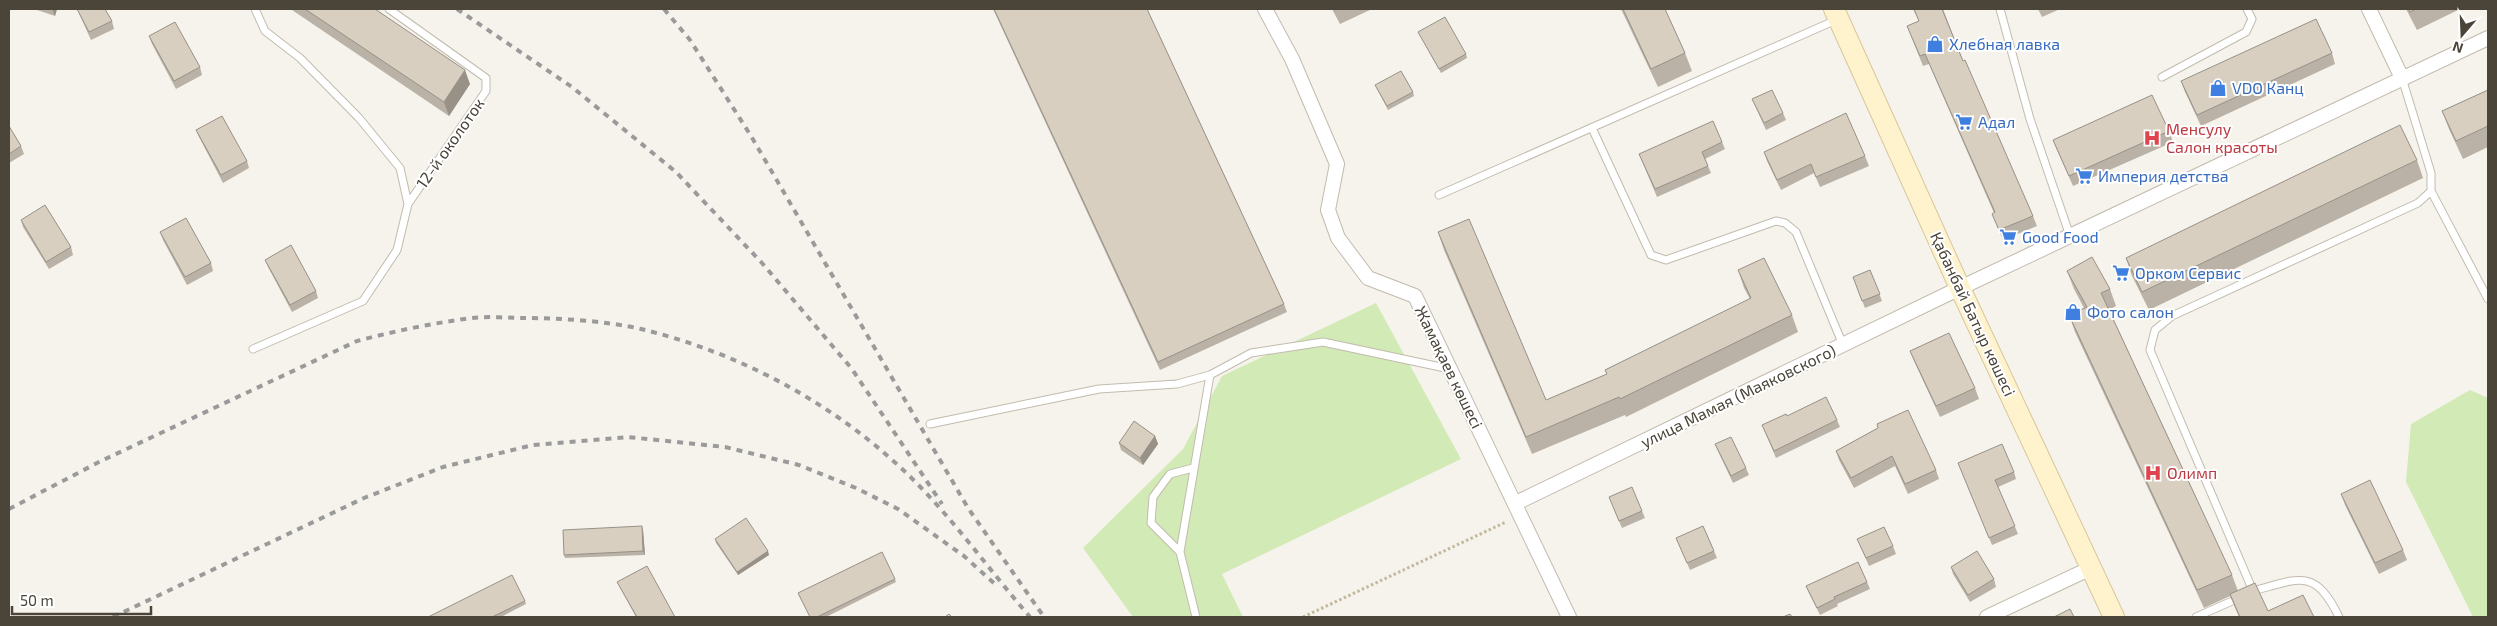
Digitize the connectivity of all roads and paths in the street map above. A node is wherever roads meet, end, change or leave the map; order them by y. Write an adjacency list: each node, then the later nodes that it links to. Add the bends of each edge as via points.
1 (256, 9): 14 (lane, 12-й околоток, via 265,30 300,58 359,118 400,168)
2 (389, 9): 14 (lane, 12-й околоток, via 486,78 486,91)
3 (1265, 9): 20 (street, Жамақаев көшесі, via 1292,59 1337,164 1328,210 1338,238 1368,278 1415,296)
4 (2000, 9): 15 (lane, via 2030,119)
5 (2247, 9): 9 (lane, via 2252,19 2246,32)
6 (2369, 9): 10 (street)
7 (1837, 14): 11 (lane); 16 (main road, Қабанбай Батыр көшесі)
8 (2488, 38): 10 (street, улица Мамая (Маяковского))
9 (2162, 77)
10 (2402, 78): 12 (lane, via 2431,173); 15 (street, улица Мамая (Маяковского))
11 (1592, 128): 13 (lane); 18 (lane, via 1651,255 1666,260 1776,220 1785,223 1796,232)
12 (2432, 191): 17 (lane); 27 (lane, via 2418,203 2172,316 2155,330 2150,350)
13 (1438, 195)
14 (408, 204): 19 (lane, 12-й околоток, via 397,250 363,301)
15 (2070, 236): 16 (street, улица Мамая (Маяковского))
16 (1960, 288): 18 (street, улица Мамая (Маяковского)); 26 (main road, Қабанбай Батыр көшесі)
17 (2488, 299)
18 (1843, 345): 24 (street, улица Мамая (Маяковского))
19 (253, 349)
20 (1450, 369): 21 (lane, via 1323,342 1251,353); 24 (street, Жамақаев көшесі)
21 (1210, 375): 22 (lane, via 1177,384 1099,389); 23 (lane)
22 (930, 424)
23 (1193, 468): 25 (lane); 25 (lane, via 1170,474 1153,497 1151,523)
24 (1518, 509): 29 (path); 30 (street, Жамақаев көшесі)
25 (1180, 552): 28 (lane)
26 (2091, 568): 31 (street); 32 (main road, Қабанбай Батыр көшесі)
27 (2253, 591): 33 (lane); 34 (lane, via 2307,580 2317,584 2330,599)
28 (1196, 617)
29 (1303, 617)
30 (1569, 617)
31 (1987, 617)
32 (2114, 617)
33 (2196, 617)
34 (2339, 617)

